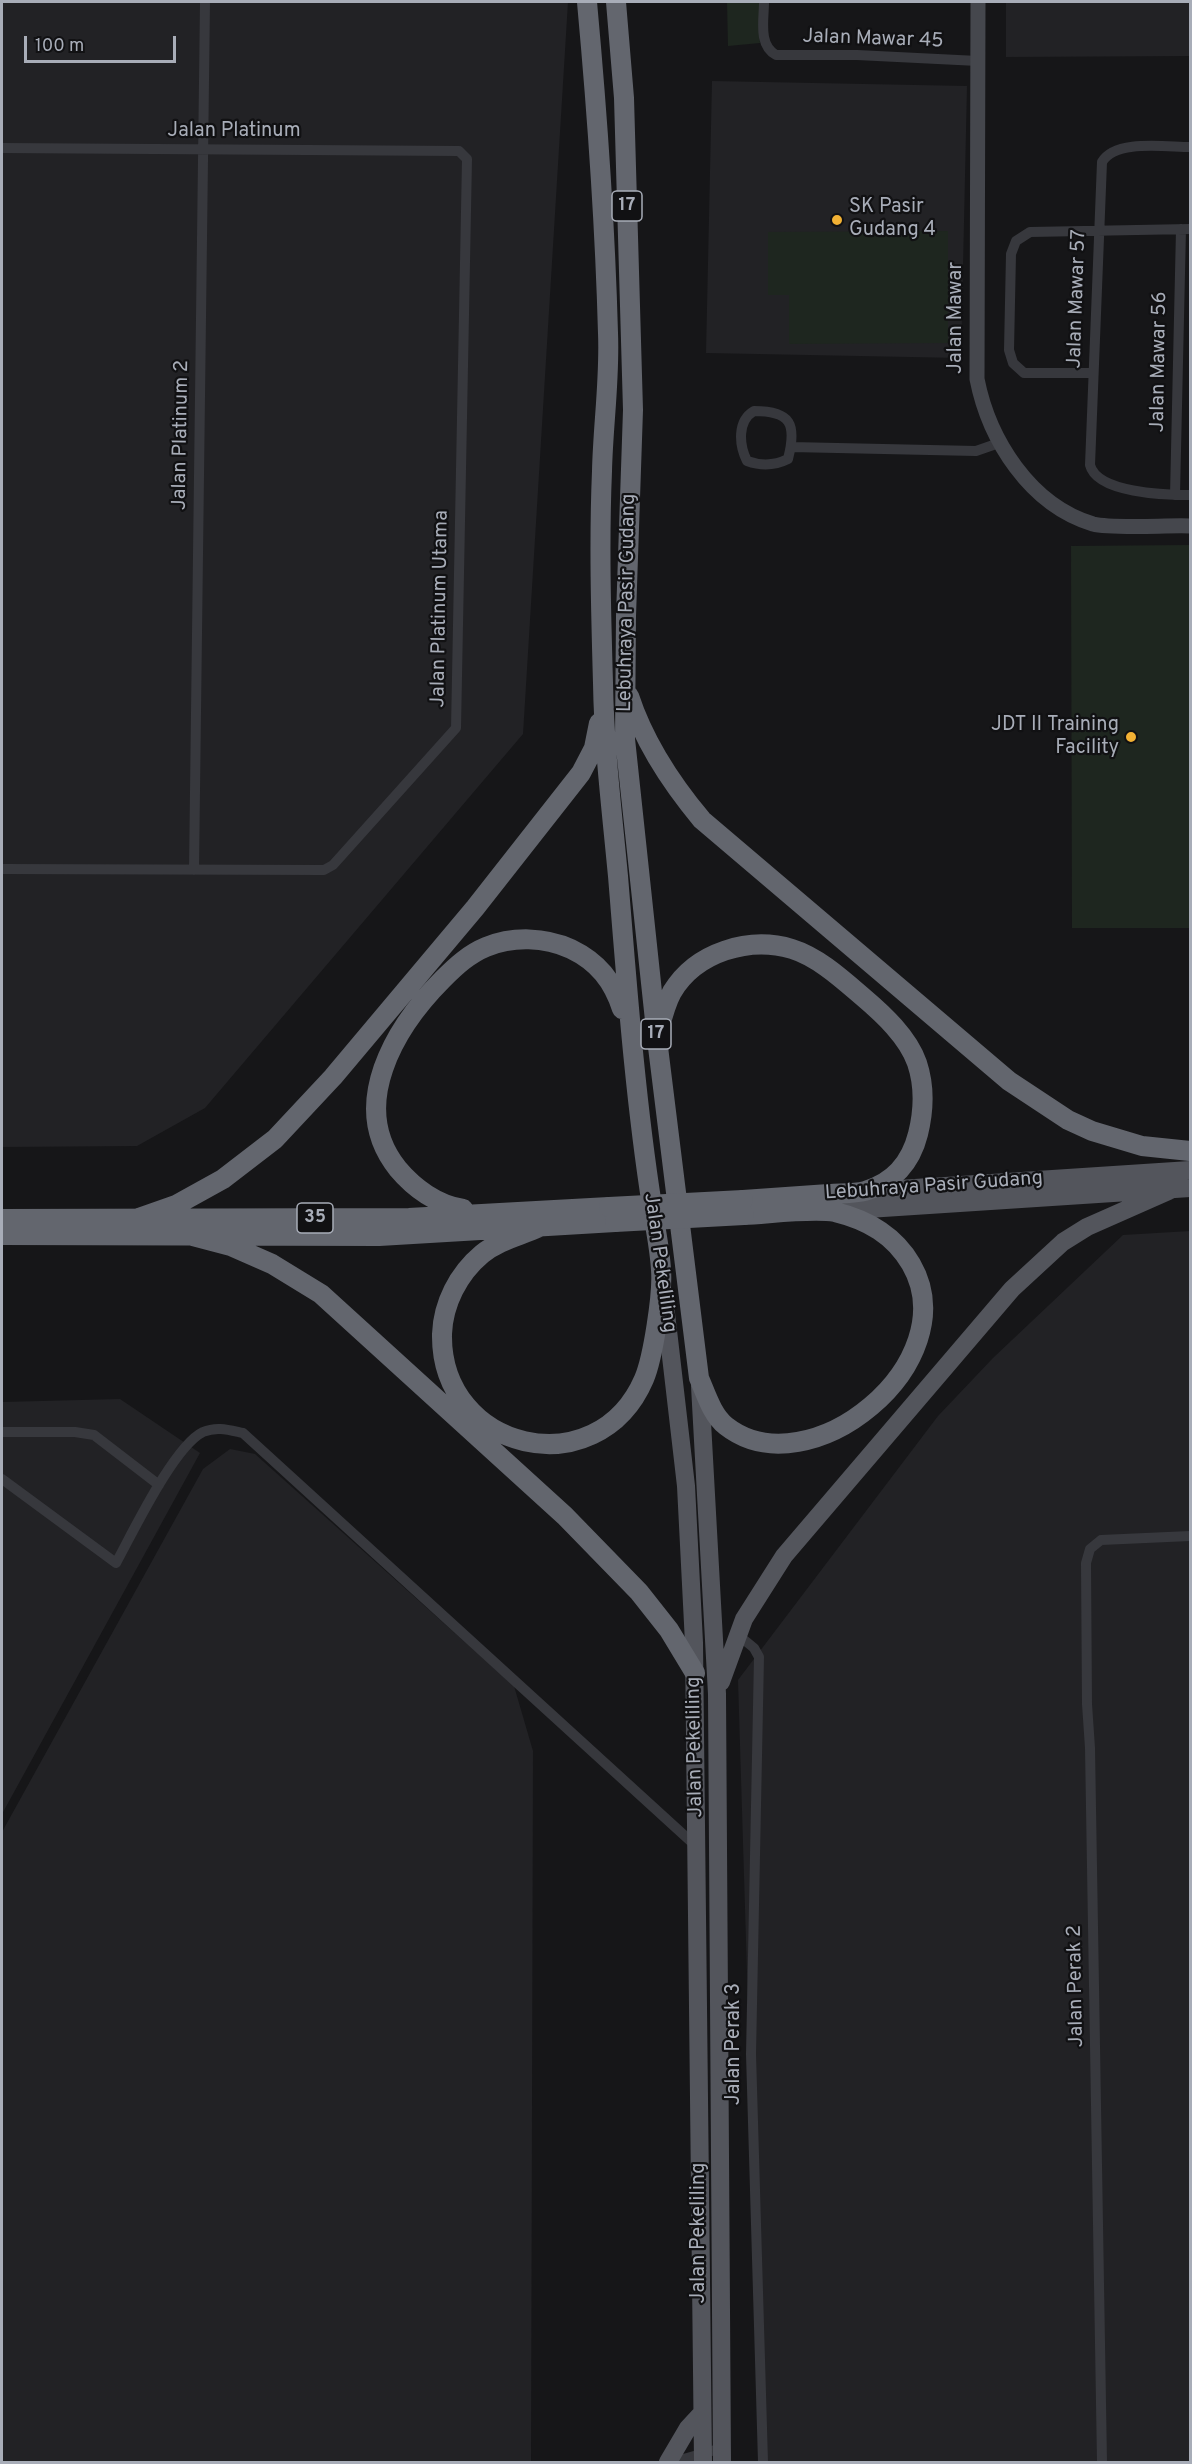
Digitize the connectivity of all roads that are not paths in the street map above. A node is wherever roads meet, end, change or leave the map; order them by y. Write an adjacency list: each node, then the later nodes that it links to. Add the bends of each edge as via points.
1 (205, 2): 9 (street, Jalan Platinum 2)
2 (587, 2): 19 (highway, Lebuhraya Pasir Gudang / 17, via 609,336 602,470)
3 (616, 2): 20 (highway, Lebuhraya Pasir Gudang / 17, via 624,98 633,410)
4 (764, 2): 6 (street, Jalan Mawar 45, via 764,41 768,51 776,56 857,55)
5 (978, 2): 6 (street, Jalan Mawar)
6 (978, 61): 14 (street, Jalan Mawar, via 977,379)
7 (1191, 147): 11 (street, Jalan Mawar 57, via 1124,147 1110,151 1102,162)
8 (2, 148): 9 (street, Jalan Platinum)
9 (204, 150): 10 (street, Jalan Platinum); 22 (street, Jalan Platinum 2)
10 (465, 154): 22 (street, Jalan Platinum Utama, via 458,724 329,868)
11 (1098, 229): 12 (street); 13 (street, Jalan Mawar 57); 13 (street, via 1030,232 1016,241 1011,254 1009,350 1013,363 1024,373)
12 (1186, 230): 16 (street, Jalan Mawar 56)
13 (1093, 373): 16 (street, Jalan Mawar 57, via 1089,465 1094,475 1104,483)
14 (999, 443): 15 (street, via 976,451); 18 (street, Jalan Mawar, via 1038,491 1078,517 1095,524)
15 (791, 447): 15 (street, via 790,426 777,411 754,411 742,424 741,449 747,461 777,465 788,459)
16 (1175, 495): 17 (street)
17 (1191, 495)
18 (1191, 526)
19 (603, 688): 23 (highway, Lebuhraya Pasir Gudang / 17); 33 (highway, via 594,748 581,773 475,908 333,1077 275,1139 223,1179)
20 (627, 688): 24 (highway, Lebuhraya Pasir Gudang / 17, via 625,739); 25 (highway, via 654,754 702,820 1009,1081 1092,1131 1142,1146)
21 (2, 869): 22 (street, Jalan Platinum Utama)
22 (194, 870)
23 (631, 1034): 30 (highway, via 617,994 604,973 584,955 540,939 486,946 460,962 415,1009 397,1036 378,1080 377,1121 382,1139 405,1178 423,1192 441,1203); 38 (highway, Jalan Pekeliling / 17)
24 (657, 1039): 28 (highway, via 671,993 698,965 715,954 739,946 767,944 793,950 829,970 888,1019 916,1060 921,1076 923,1113 910,1157 899,1172); 39 (highway, Lebuhraya Pasir Gudang / 17)
25 (1191, 1152)
26 (1191, 1170): 28 (main road, Lebuhraya Pasir Gudang)
27 (1182, 1188): 31 (main road, Lebuhraya Pasir Gudang); 44 (main road, via 1079,1232 1040,1261 1012,1289 784,1556)
28 (865, 1191): 29 (highway, Lebuhraya Pasir Gudang)
29 (743, 1208): 31 (highway, Lebuhraya Pasir Gudang); 32 (highway, Lebuhraya Pasir Gudang, bridge)
30 (491, 1212): 32 (highway); 33 (highway, 35, via 409,1218)
31 (832, 1212): 39 (highway, Lebuhraya Pasir Gudang, via 860,1219 881,1230 914,1269 924,1305 923,1326 903,1372 847,1422 805,1442 786,1444 753,1440 725,1426)
32 (612, 1215): 35 (highway)
33 (139, 1218): 34 (highway, 35)
34 (2, 1219)
35 (540, 1227): 37 (highway, 35, via 379,1236); 38 (highway, via 502,1241 483,1253 453,1289 442,1321 442,1352 451,1385 468,1409 503,1436 538,1445 566,1443 595,1434 614,1420 632,1400 650,1360)
36 (2, 1235): 37 (highway, 35)
37 (193, 1236): 45 (highway, via 231,1246 272,1264 321,1294 565,1516 639,1592 669,1630)
38 (662, 1274): 45 (main road, Jalan Pekeliling / 17, via 686,1486)
39 (699, 1378): 46 (main road, Jalan Pekeliling)
40 (2, 1432): 42 (street, via 94,1435)
41 (2, 1479): 42 (street, via 116,1563)
42 (159, 1485): 47 (street, via 198,1435 220,1427 243,1433)
43 (1191, 1536): 53 (street, Jalan Perak 2, via 1108,1539 1095,1544 1086,1563)
44 (737, 1634): 46 (main road); 52 (street, Jalan Perak 3, via 759,1656 751,2054)
45 (695, 1673): 47 (main road, Jalan Pekeliling)
46 (717, 1694): 49 (main road, Jalan Pekeliling)
47 (697, 1847): 48 (main road, Jalan Pekeliling)
48 (701, 2414): 50 (main road, Jalan Pekeliling); 51 (main road, via 688,2428)
49 (722, 2455): 50 (street)
50 (703, 2457): 51 (street)
51 (671, 2463)
52 (763, 2463)
53 (1102, 2463)

